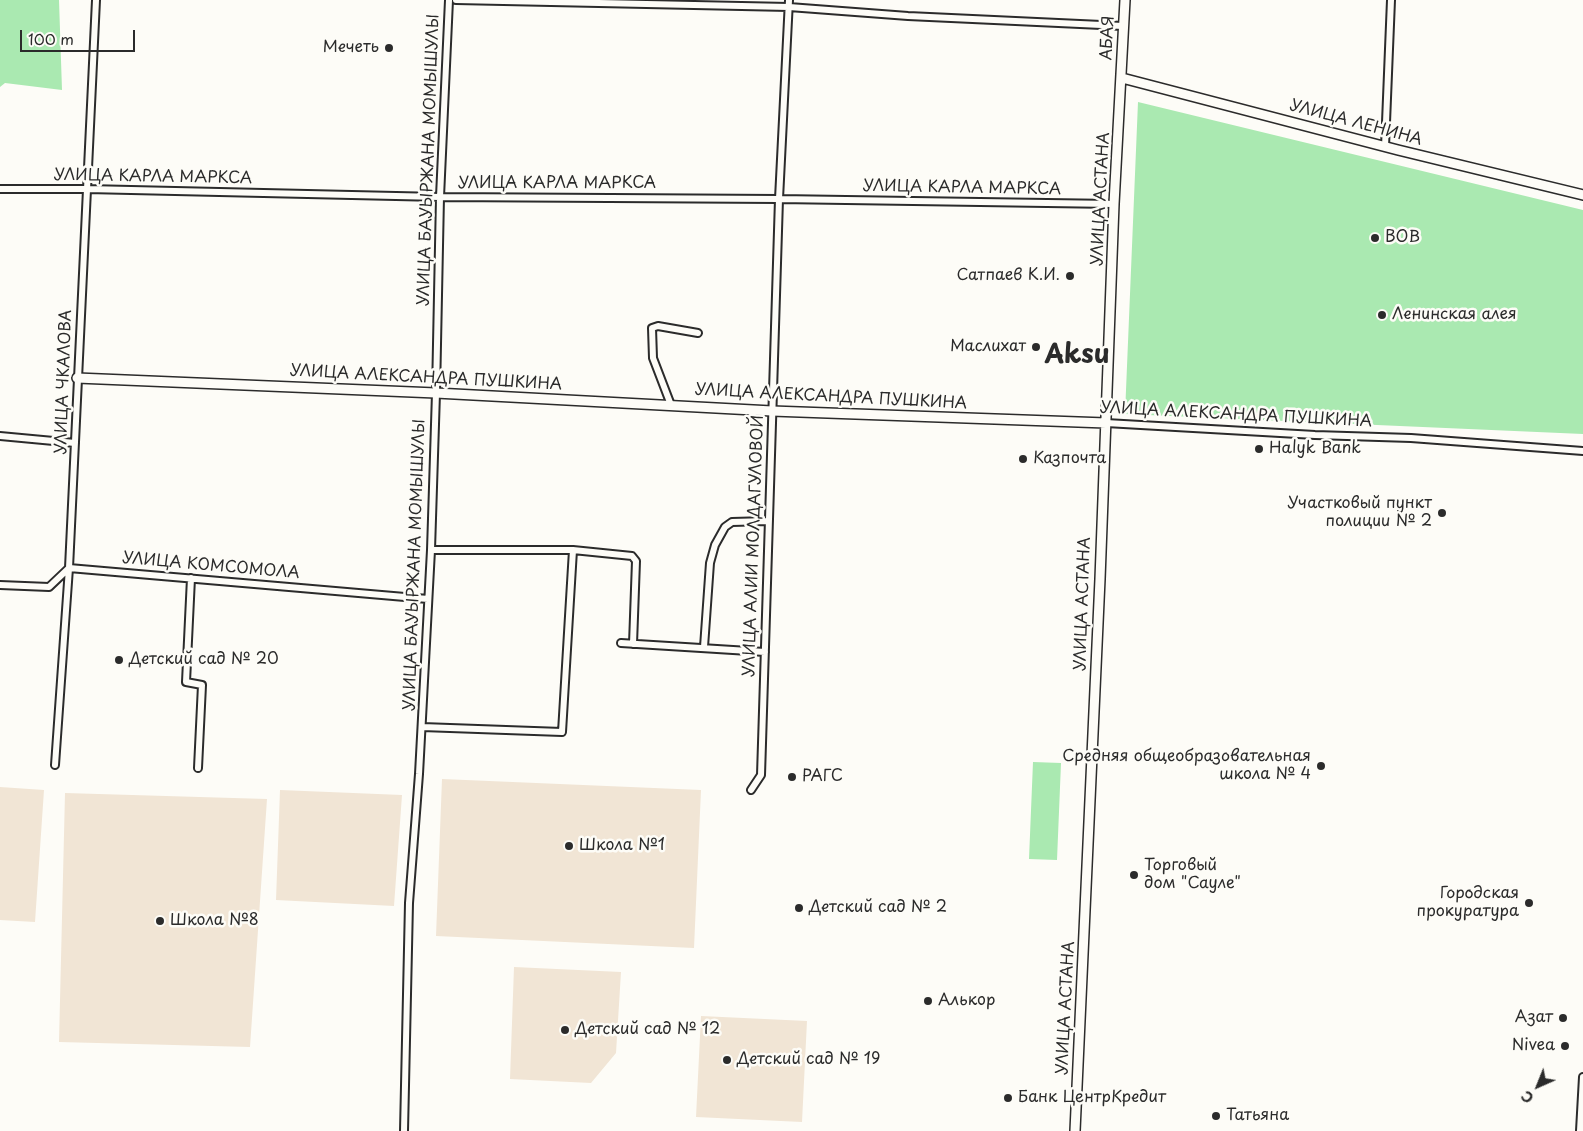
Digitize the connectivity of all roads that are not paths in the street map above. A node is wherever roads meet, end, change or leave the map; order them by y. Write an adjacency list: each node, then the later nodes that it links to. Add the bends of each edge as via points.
1 (96, 0): 10 (street, УЛИЦА ЧКАЛОВА)
2 (449, 0): 13 (street, УЛИЦА БАУЫРЖАНА МОМЫШУЛЫ)
3 (456, 0): 6 (street)
4 (1125, 0): 7 (street, АБАЯ)
5 (1391, 0): 9 (street)
6 (789, 3): 7 (street, via 908,16); 14 (street, УЛИЦА АЛИИ МОЛДАГУЛОВОЙ)
7 (1123, 26): 8 (street, АБАЯ)
8 (1122, 78): 9 (street, УЛИЦА ЛЕНИНА); 15 (street, УЛИЦА АСТАНА)
9 (1385, 147): 12 (street, УЛИЦА ЛЕНИНА)
10 (87, 188): 11 (street, УЛИЦА КАРЛА МАРКСА); 13 (street, УЛИЦА КАРЛА МАРКСА); 17 (street, УЛИЦА ЧКАЛОВА)
11 (0, 189)
12 (1583, 195)
13 (440, 197): 14 (street, УЛИЦА КАРЛА МАРКСА); 18 (street, УЛИЦА БАУЫРЖАНА МОМЫШУЛЫ)
14 (779, 198): 15 (street, УЛИЦА КАРЛА МАРКСА); 20 (street, УЛИЦА АЛИИ МОЛДАГУЛОВОЙ)
15 (1114, 204): 21 (street, УЛИЦА АСТАНА)
16 (698, 333): 19 (street, via 658,326 652,328 653,358)
17 (77, 378): 18 (street, УЛИЦА АЛЕКСАНДРА ПУШКИНА); 23 (street, УЛИЦА ЧКАЛОВА)
18 (436, 393): 19 (street, УЛИЦА АЛЕКСАНДРА ПУШКИНА); 26 (street, УЛИЦА БАУЫРЖАНА МОМЫШУЛЫ)
19 (671, 405): 20 (street, УЛИЦА АЛЕКСАНДРА ПУШКИНА)
20 (772, 411): 21 (street, УЛИЦА АЛЕКСАНДРА ПУШКИНА); 25 (street, УЛИЦА АЛИИ МОЛДАГУЛОВОЙ)
21 (1106, 423): 24 (street, УЛИЦА АЛЕКСАНДРА ПУШКИНА, via 1315,436 1411,438); 42 (street, УЛИЦА АСТАНА)
22 (0, 436): 23 (street)
23 (76, 443): 28 (street, УЛИЦА ЧКАЛОВА)
24 (1583, 451)
25 (768, 521): 34 (street, via 732,522 714,544); 35 (street, УЛИЦА АЛИИ МОЛДАГУЛОВОЙ)
26 (431, 550): 27 (street); 31 (street, УЛИЦА БАУЫРЖАНА МОМЫШУЛЫ)
27 (573, 550): 33 (street, via 632,556 636,561); 36 (street, via 562,731)
28 (69, 568): 29 (street, УЛИЦА КОМСОМОЛА); 30 (street, via 49,587); 37 (street, УЛИЦА ЧКАЛОВА)
29 (191, 578): 31 (street, УЛИЦА КОМСОМОЛА); 38 (street, via 186,682 202,685)
30 (0, 585)
31 (428, 599): 36 (street, УЛИЦА БАУЫРЖАНА МОМЫШУЛЫ)
32 (622, 644): 33 (street)
33 (633, 644): 34 (street)
34 (704, 648): 35 (street)
35 (765, 652): 39 (street, УЛИЦА АЛИИ МОЛДАГУЛОВОЙ, via 761,775)
36 (422, 727): 41 (street, УЛИЦА БАУЫРЖАНА МОМЫШУЛЫ, via 409,902)
37 (55, 765)
38 (198, 768)
39 (751, 790)
40 (1583, 1077): 43 (street)
41 (404, 1131)
42 (1075, 1131)
43 (1580, 1131)

